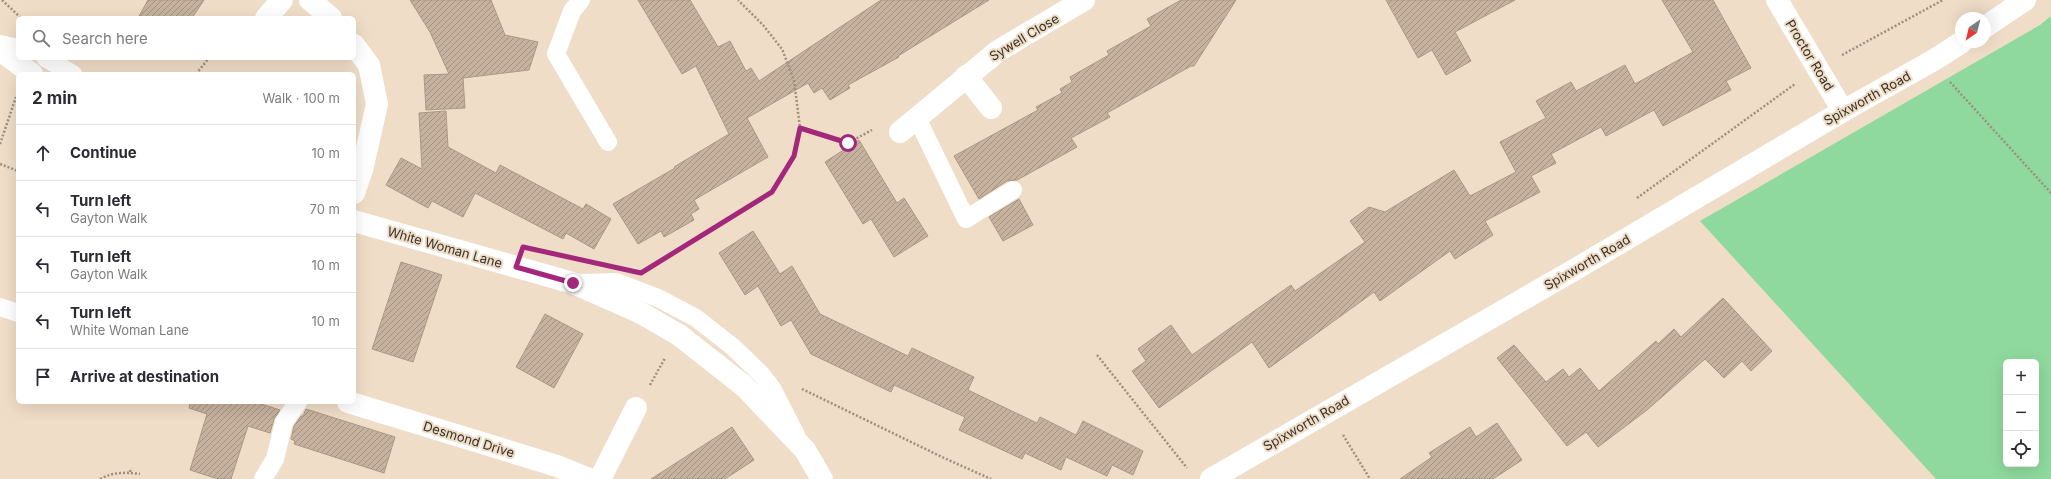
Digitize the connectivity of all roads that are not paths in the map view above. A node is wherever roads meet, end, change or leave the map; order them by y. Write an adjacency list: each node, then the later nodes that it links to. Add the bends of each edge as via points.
1 (282, 0): 7 (street)
2 (310, 0): 8 (street)
3 (581, 0): 23 (lane, via 572,11 556,54)
4 (1084, 0): 18 (street, Sywell Close, via 998,51)
5 (1777, 0): 20 (street, Proctor Road)
6 (2025, 0): 9 (street)
7 (268, 16)
8 (329, 16)
9 (1991, 23)
10 (0, 44): 12 (lane)
11 (1955, 46): 20 (street, Spixworth Road)
12 (16, 48)
13 (356, 48): 24 (street, via 369,65 377,104)
14 (0, 50): 16 (street)
15 (48, 60): 17 (lane)
16 (29, 72)
17 (70, 72)
18 (966, 76): 19 (street); 21 (street, Sywell Close)
19 (991, 108)
20 (1843, 111): 38 (street, Spixworth Road, via 1574,270)
21 (917, 118): 22 (street, Sywell Close); 25 (lane, via 966,219)
22 (900, 132)
23 (608, 142)
24 (356, 187)
25 (1013, 190)
26 (356, 222): 27 (street, White Woman Lane)
27 (573, 283): 33 (street, White Woman Lane, via 641,313 679,335 744,386); 33 (lane, via 616,282 696,318 733,347 761,374 772,388)
28 (0, 307): 29 (lane)
29 (16, 312)
30 (297, 404): 34 (lane, via 284,422 275,459)
31 (355, 404): 35 (street, Desmond Drive, via 557,466)
32 (636, 408): 36 (street)
33 (805, 450): 37 (street, White Woman Lane)
34 (263, 479)
35 (589, 479)
36 (600, 479)
37 (822, 479)
38 (1211, 479)

